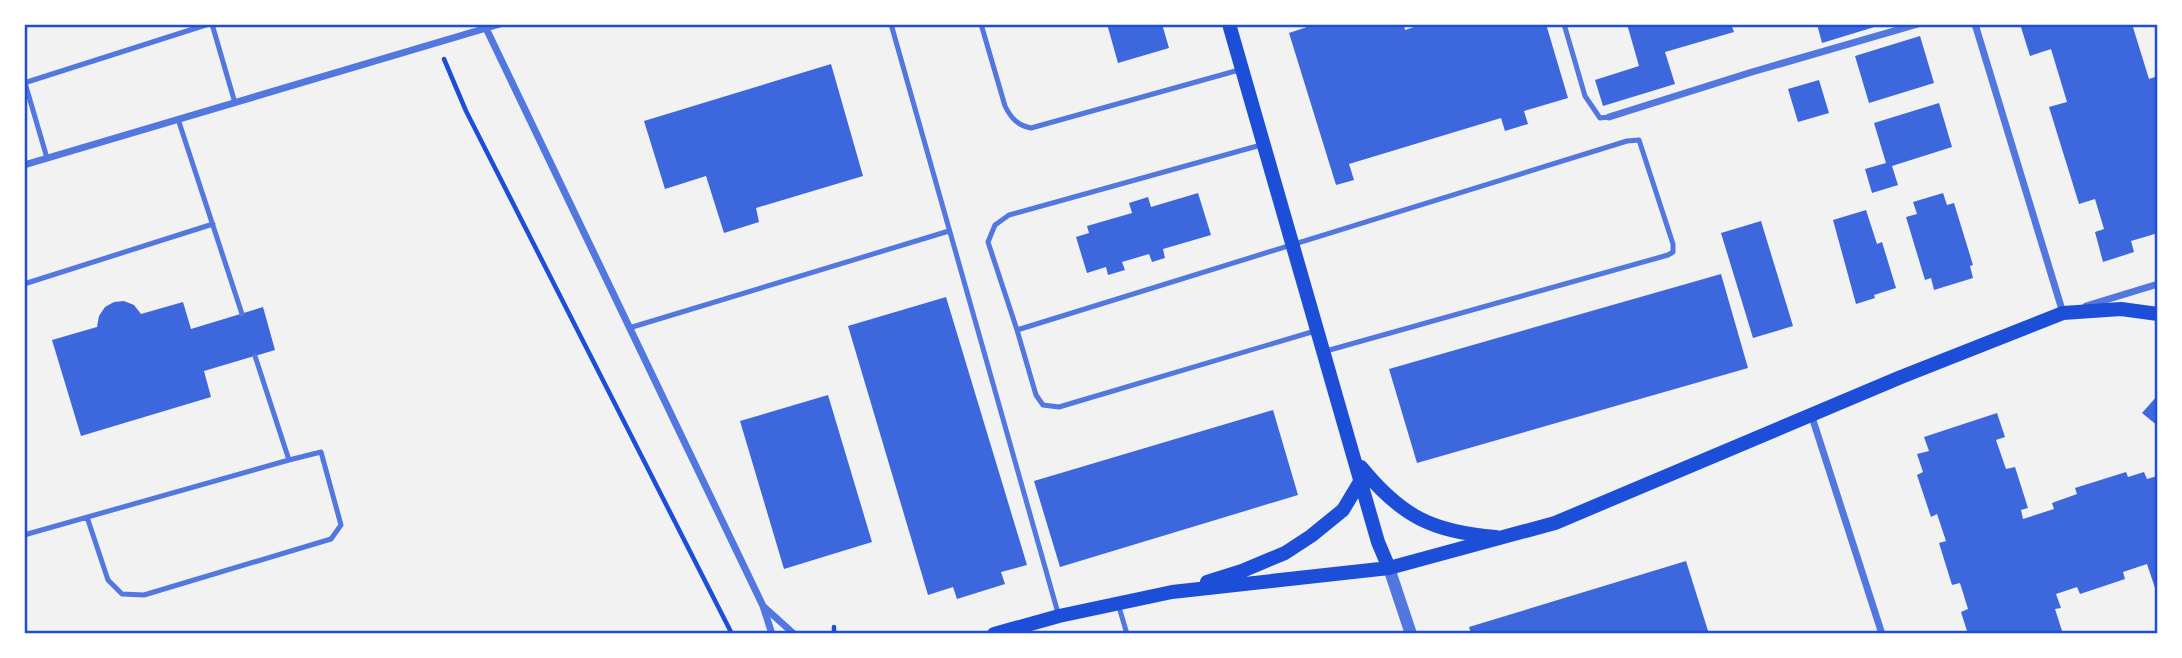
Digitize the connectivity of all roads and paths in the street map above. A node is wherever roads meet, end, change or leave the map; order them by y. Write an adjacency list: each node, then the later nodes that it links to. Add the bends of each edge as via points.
1 (210, 24): 12 (lane); 13 (lane)
2 (500, 24): 9 (street)
3 (891, 24): 20 (lane)
4 (981, 24): 11 (lane, via 1004,106 1021,126 1031,128)
5 (1229, 24): 11 (main road)
6 (1564, 24): 14 (lane, via 1585,96 1600,118)
7 (1918, 24): 14 (street)
8 (1975, 24): 24 (street)
9 (484, 27): 10 (street); 27 (street)
10 (438, 43): 13 (street); 45 (path, via 466,111)
11 (1242, 69): 16 (main road)
12 (24, 83): 17 (lane)
13 (235, 103): 15 (street)
14 (1609, 117)
15 (178, 119): 17 (street); 19 (lane)
16 (1264, 144): 21 (main road); 28 (lane, via 1009,215 995,225 988,242)
17 (47, 158): 18 (street)
18 (24, 165)
19 (213, 224): 22 (lane); 25 (lane)
20 (949, 231): 27 (lane); 43 (lane)
21 (1293, 245): 28 (lane); 29 (main road); 30 (lane, via 1639,140 1673,244 1668,255)
22 (24, 284)
23 (2158, 284): 24 (street)
24 (2063, 313): 26 (main road, via 2121,309); 32 (main road)
25 (242, 314)
26 (2158, 314)
27 (629, 328): 42 (street)
28 (1017, 330): 29 (lane, via 1036,395 1042,405 1059,407)
29 (1318, 330): 30 (main road)
30 (1324, 352): 34 (main road)
31 (256, 356): 33 (lane)
32 (1811, 414): 38 (main road, via 1555,523); 51 (street)
33 (289, 460): 36 (lane); 36 (lane, via 321,452 341,525 331,540 144,595 122,594 108,580)
34 (1355, 461): 35 (main road); 38 (main road, via 1383,495 1433,525 1460,534)
35 (1361, 480): 39 (main road); 40 (main road, via 1343,510 1285,553)
36 (88, 517): 37 (lane)
37 (24, 536)
38 (1507, 537): 39 (main road)
39 (1389, 568): 40 (main road); 50 (street)
40 (1172, 592): 41 (main road)
41 (1118, 604): 43 (main road); 49 (lane)
42 (763, 606): 46 (street); 47 (street)
43 (1059, 616): 44 (main road)
44 (1034, 628): 48 (main road)
45 (732, 634)
46 (772, 634)
47 (794, 634)
48 (994, 634)
49 (1128, 634)
50 (1411, 634)
51 (1882, 634)

